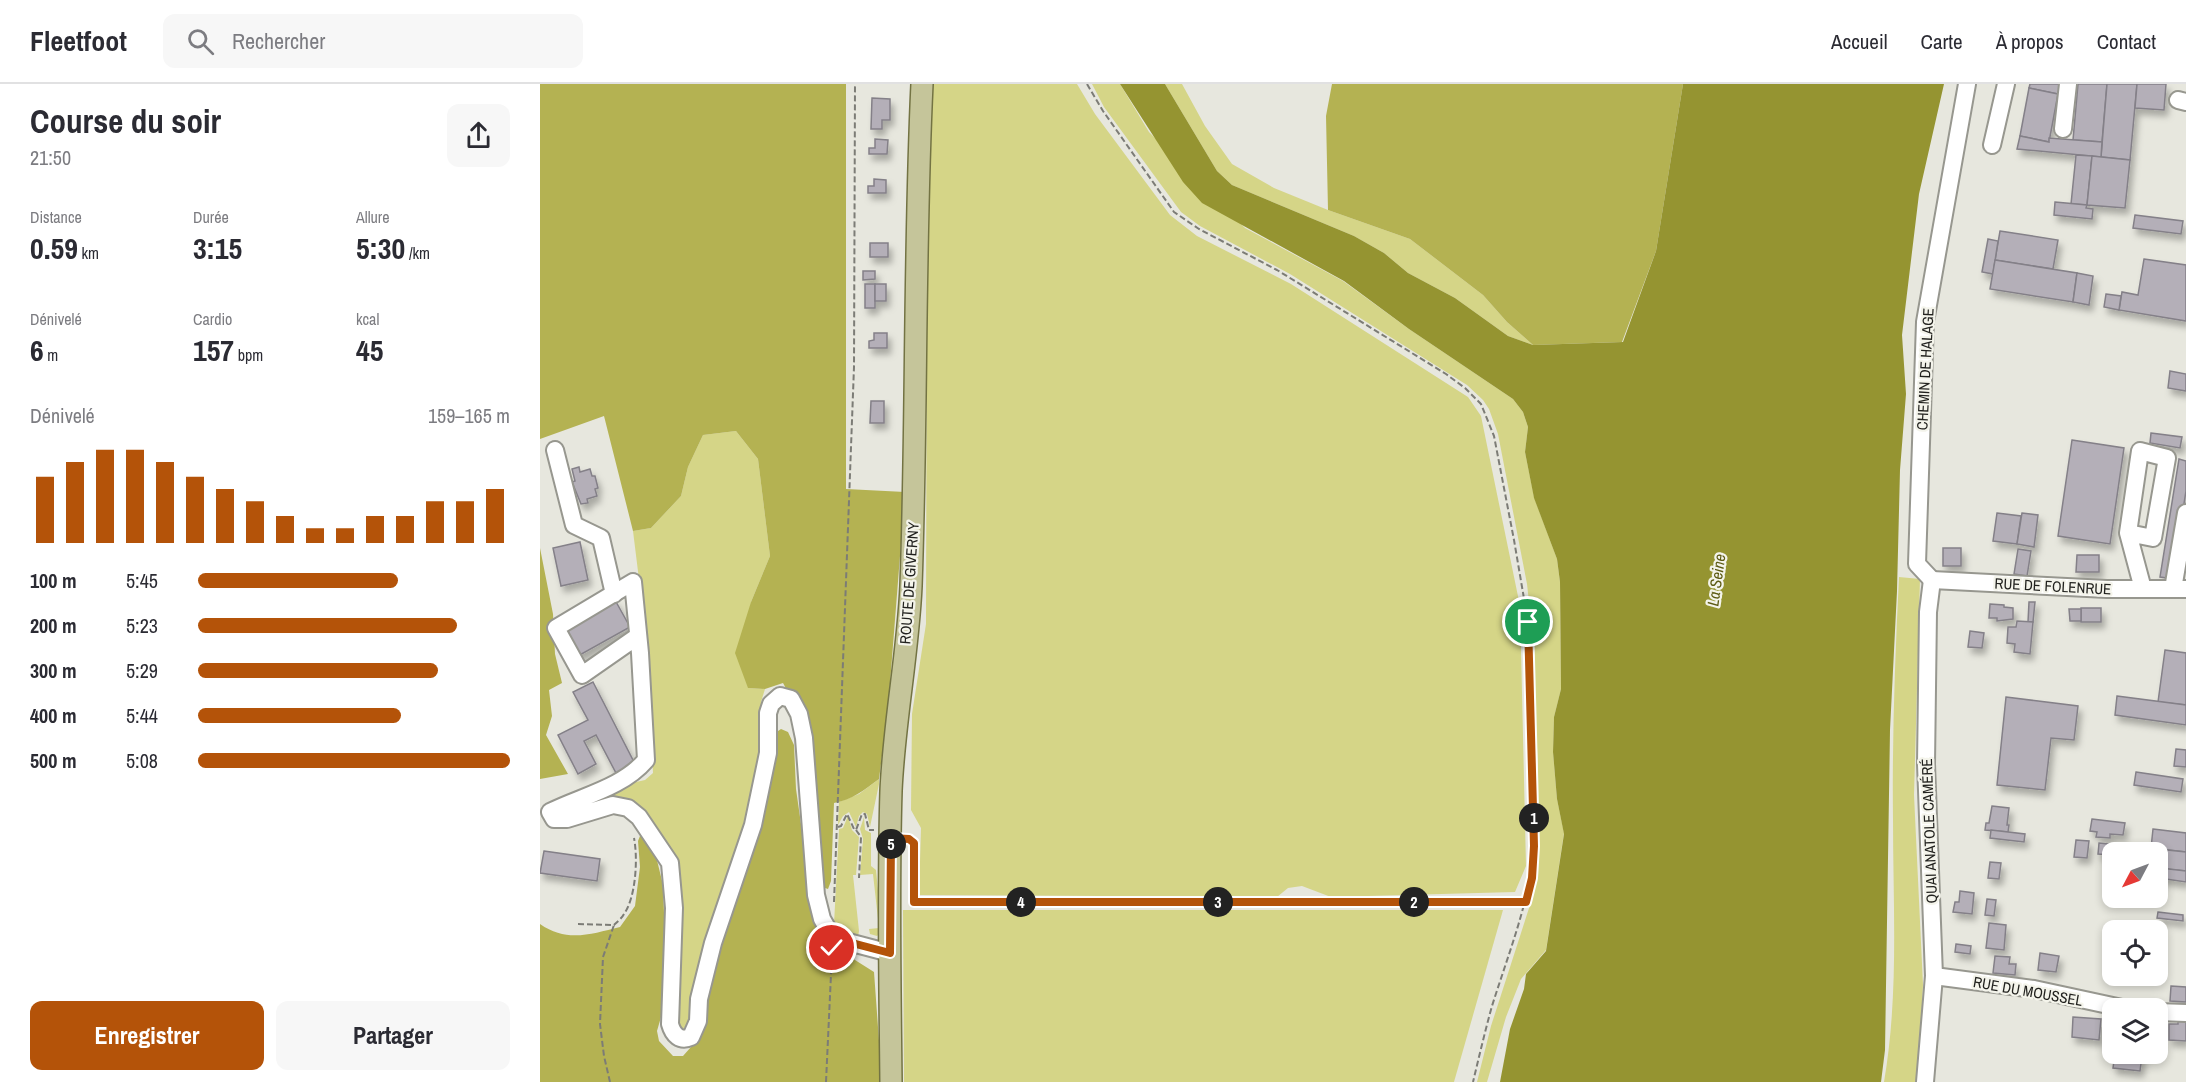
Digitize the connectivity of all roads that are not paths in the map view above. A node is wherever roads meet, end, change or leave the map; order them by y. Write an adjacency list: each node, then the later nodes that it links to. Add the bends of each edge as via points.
1 (922, 84): 15 (main road, ROUTE DE GIVERNY, via 911,591 891,789)
2 (1967, 84): 10 (street, CHEMIN DE HALAGE, via 1925,322 1917,564)
3 (2006, 84): 6 (street)
4 (2068, 84): 5 (street)
5 (2063, 129)
6 (1992, 145)
7 (555, 450): 13 (street, via 574,525 601,538)
8 (2186, 513): 12 (street, RUE DE FOLENRUE)
9 (2128, 533): 9 (street, via 2140,451 2167,458 2153,538); 11 (street)
10 (1932, 580): 11 (street, RUE DE FOLENRUE); 16 (street, QUAI ANATOLE CAMÉRÉ, via 1926,764)
11 (2143, 589): 12 (street, RUE DE FOLENRUE)
12 (2180, 589)
13 (614, 594): 14 (street, via 633,582); 14 (street, via 556,628 582,675)
14 (638, 636): 15 (street, via 646,760 637,771 550,812 554,819 567,819 620,807 639,817 670,862 674,908 672,1030 685,1040 691,1037 698,1021 699,999 713,943 753,825 768,753 768,713 780,696 791,699 804,738 816,895 822,919 833,938)
15 (890, 953): 20 (main road, ROUTE DE GIVERNY)
16 (1934, 976): 17 (street, RUE DU MOUSSEL, via 2034,989); 21 (street, QUAI ANATOLE CAMÉRÉ)
17 (2102, 1004)
18 (2168, 1012): 19 (street)
19 (2186, 1013)
20 (891, 1082)
21 (1925, 1082)

